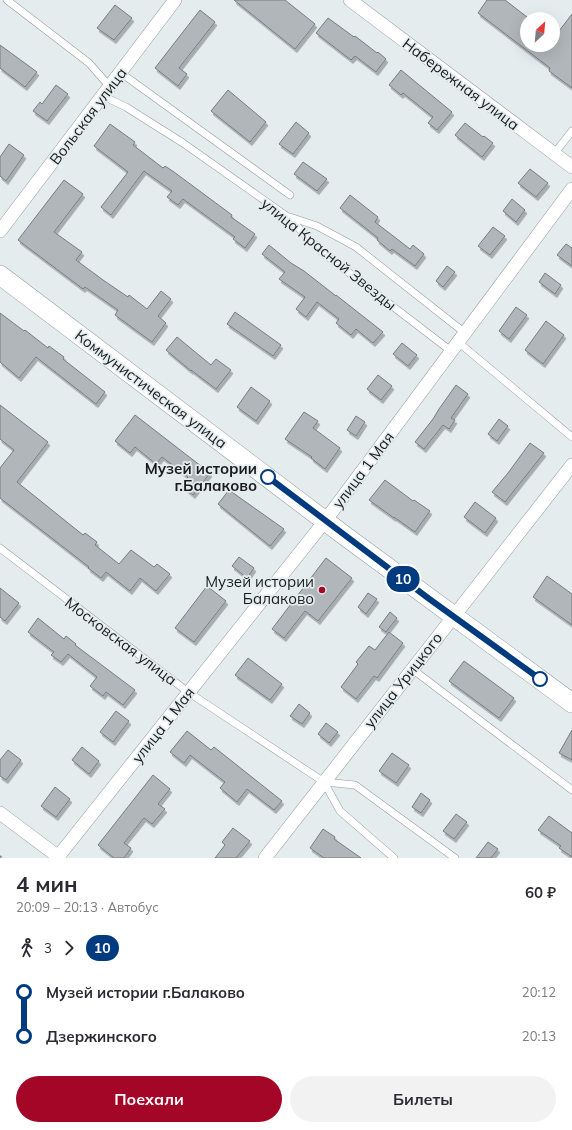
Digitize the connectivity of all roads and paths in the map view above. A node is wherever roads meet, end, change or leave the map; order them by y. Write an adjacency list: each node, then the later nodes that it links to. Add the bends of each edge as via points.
1 (8, 0): 5 (lane, улица Красной Звезды, via 89,63)
2 (175, 0): 4 (street, Вольская улица)
3 (350, 0): 7 (street, Набережная улица)
4 (121, 73): 5 (street, Вольская улица); 10 (lane)
5 (107, 91): 11 (lane, улица Красной Звезды, via 126,107 183,143); 12 (street, Вольская улица)
6 (572, 131): 7 (lane)
7 (554, 154): 8 (street, Набережная улица)
8 (572, 167)
9 (572, 189): 14 (street, улица 1 Мая)
10 (290, 195)
11 (288, 217): 14 (lane, улица Красной Звезды, via 322,252); 14 (lane, via 317,226 356,247)
12 (0, 231)
13 (0, 274): 17 (main road, Коммунистическая улица)
14 (458, 342): 15 (lane, улица Красной Звезды); 17 (street, улица 1 Мая)
15 (572, 437)
16 (572, 465): 19 (street, улица Урицкого)
17 (325, 521): 19 (main road, Коммунистическая улица); 21 (street, улица 1 Мая)
18 (0, 548): 21 (lane, Московская улица)
19 (453, 616): 20 (street, улица Урицкого); 22 (main road, Коммунистическая улица)
20 (412, 669): 23 (street, улица Урицкого); 24 (lane)
21 (188, 692): 23 (lane, Московская улица); 28 (street, улица 1 Мая)
22 (572, 703)
23 (324, 782): 29 (street, улица Урицкого); 30 (lane, Московская улица, via 340,810); 31 (lane, Московская улица, via 355,784)
24 (572, 790)
25 (0, 813): 28 (street)
26 (0, 856): 27 (path)
27 (2, 858)
28 (58, 858)
29 (265, 858)
30 (394, 858)
31 (455, 858)

